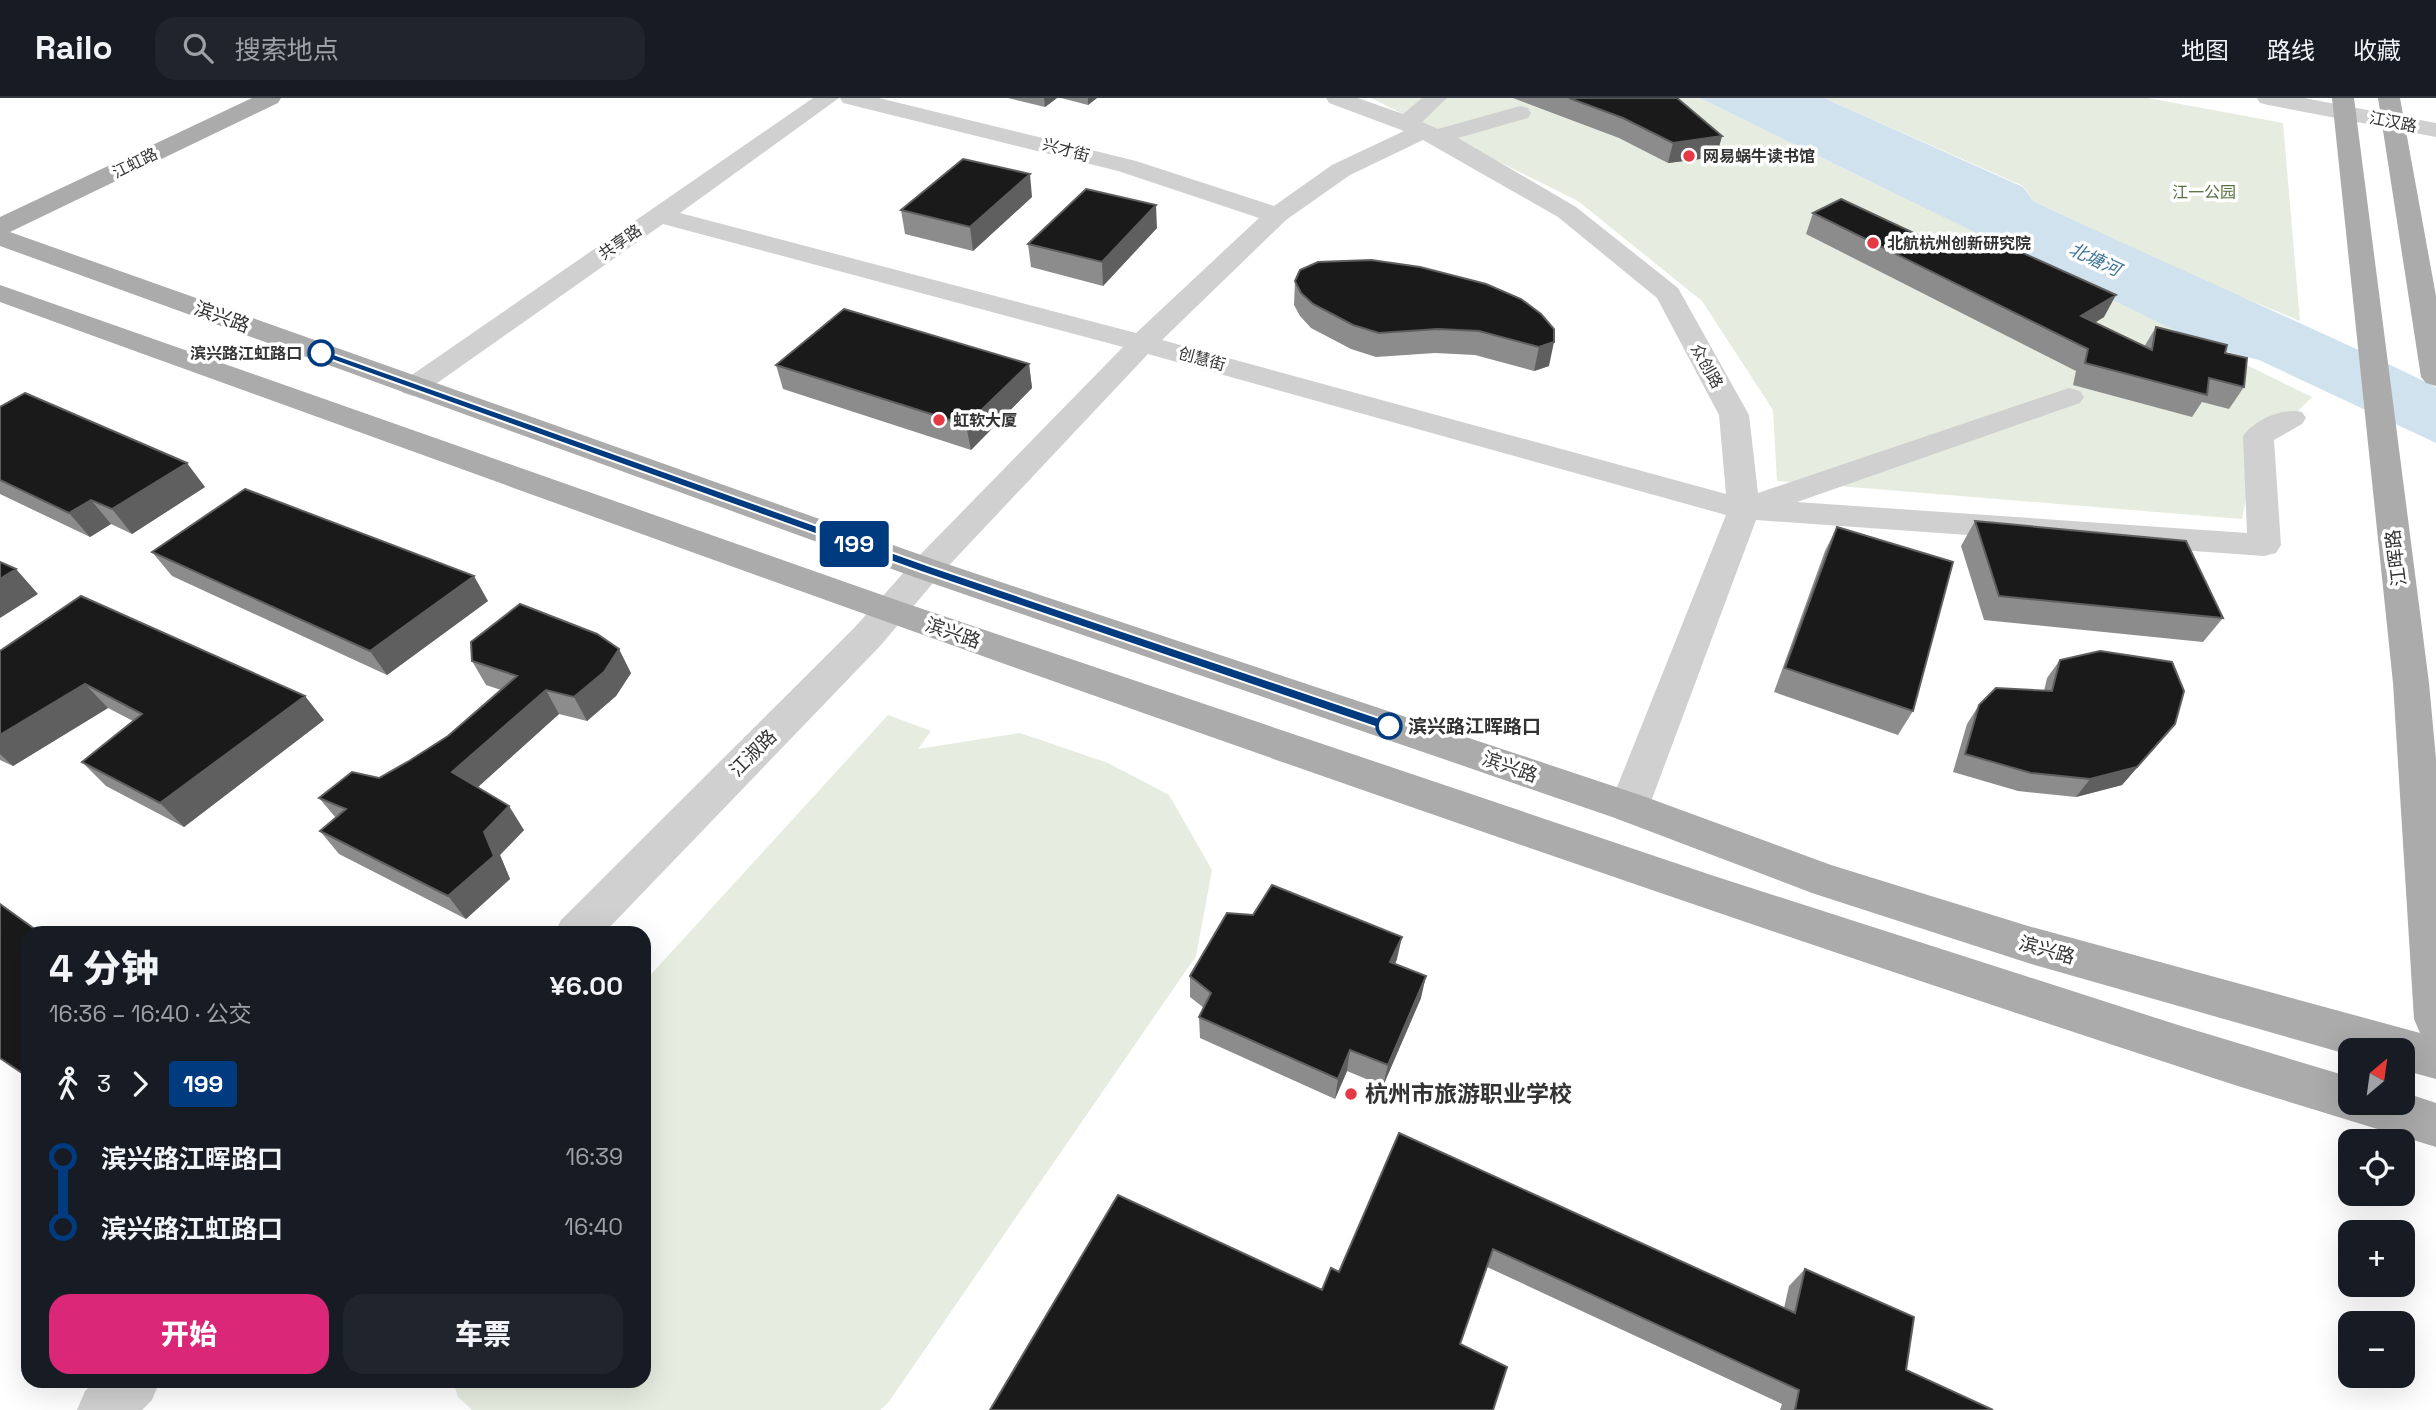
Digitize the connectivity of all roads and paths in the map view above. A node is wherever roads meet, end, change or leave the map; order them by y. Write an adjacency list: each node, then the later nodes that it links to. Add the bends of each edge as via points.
1 (227, 98): 14 (main road, 江虹路)
2 (270, 98): 17 (main road, 江虹路)
3 (828, 98): 15 (street, 共享路)
4 (851, 98): 16 (street, 兴才街, via 1116,163)
5 (1337, 98): 12 (street, 众创路)
6 (1436, 98): 12 (street)
7 (2268, 98): 9 (street, 江汉路)
8 (2389, 98): 11 (main road)
9 (2344, 105): 11 (street, 江汉路); 30 (main road, 江晖路, via 2411,683)
10 (1520, 113): 12 (street)
11 (2392, 122): 13 (street, 江汉路); 21 (main road)
12 (1421, 130): 16 (street, 江淑路, via 1341,170); 25 (street, 众创路, via 1567,212 1668,294 1734,415)
13 (2436, 130)
14 (0, 204)
15 (658, 215): 20 (street, 创慧街); 22 (street, 共享路)
16 (1277, 215): 20 (street, 江淑路)
17 (0, 227)
18 (0, 237): 22 (main road, 滨兴路)
19 (0, 293): 27 (main road, 滨兴路)
20 (1142, 343): 25 (street, 创慧街); 26 (street, 江淑路)
21 (2436, 377)
22 (413, 387): 26 (main road, 滨兴路)
23 (2069, 397): 25 (street)
24 (2291, 418): 25 (street, 创慧街, via 2258,436 2264,545)
25 (1744, 509): 28 (street, 众创路)
26 (926, 569): 27 (street, 江淑路); 28 (main road, 滨兴路)
27 (890, 611): 29 (street, 江淑路); 32 (main road, 滨兴路, via 1711,892)
28 (1629, 807): 31 (main road, 滨兴路, via 1712,841 1946,921)
29 (583, 926)
30 (2436, 1019)
31 (2436, 1058)
32 (2338, 1095)
33 (2404, 1115): 34 (main road)
34 (2436, 1125)
35 (126, 1388): 36 (street)
36 (104, 1410)

